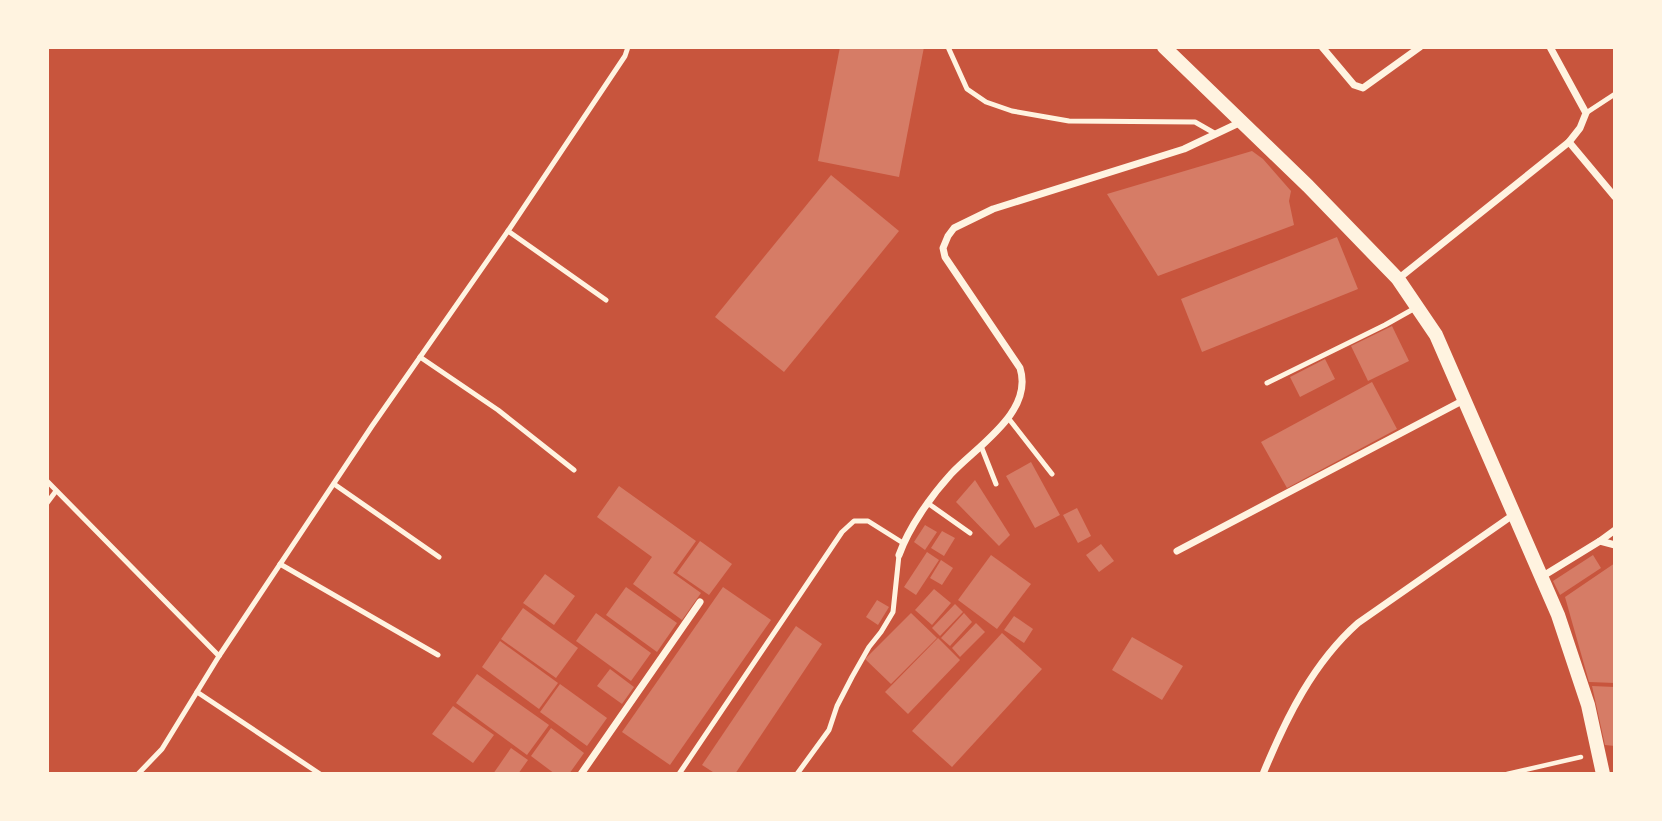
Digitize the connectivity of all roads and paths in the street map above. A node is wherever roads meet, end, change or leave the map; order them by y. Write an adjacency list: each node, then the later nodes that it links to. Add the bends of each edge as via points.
1 (628, 47): 13 (lane)
2 (948, 47): 10 (lane, via 967,89 1012,111 1069,121 1195,122)
3 (1164, 47): 9 (main road)
4 (1322, 47): 5 (street, via 1354,85 1363,88)
5 (1420, 47)
6 (1550, 47): 8 (street)
7 (1615, 94): 8 (lane)
8 (1586, 113): 11 (street)
9 (1241, 122): 10 (street); 14 (main road)
10 (1216, 134): 20 (street, via 1185,149 993,209 954,228 948,236 945,257 1024,379)
11 (1569, 142): 12 (street); 14 (street)
12 (1615, 197)
13 (508, 231): 15 (lane); 17 (lane)
14 (1398, 279): 16 (main road)
15 (606, 300)
16 (1417, 307): 18 (lane); 19 (main road, via 1436,335)
17 (420, 357): 22 (lane); 25 (lane)
18 (1267, 383)
19 (1464, 400): 30 (main road); 36 (street)
20 (1009, 419): 21 (street); 23 (lane)
21 (981, 446): 26 (lane); 29 (street, via 950,475)
22 (574, 470)
23 (1052, 474)
24 (47, 481): 27 (lane)
25 (334, 484): 38 (lane); 39 (lane)
26 (996, 484)
27 (56, 491): 28 (lane); 43 (lane)
28 (47, 503)
29 (929, 504): 32 (lane); 34 (street)
30 (1513, 515): 40 (main road); 51 (street, via 1338,641 1315,670)
31 (1615, 530): 33 (street)
32 (970, 533)
33 (1600, 541): 35 (street); 40 (street)
34 (903, 543): 37 (street); 49 (lane, via 868,521 853,521 842,532)
35 (1615, 545)
36 (1177, 551)
37 (899, 555): 50 (lane, via 893,612 852,677 829,730)
38 (439, 557)
39 (280, 564): 42 (lane); 43 (lane)
40 (1543, 576): 45 (main road, via 1588,705)
41 (700, 602): 48 (street)
42 (438, 655)
43 (219, 656): 44 (lane)
44 (197, 692): 46 (lane, via 162,749); 47 (lane)
45 (1598, 754): 52 (path); 53 (main road)
46 (138, 774)
47 (320, 774)
48 (581, 774)
49 (679, 774)
50 (797, 774)
51 (1263, 774)
52 (1507, 774)
53 (1603, 774)

